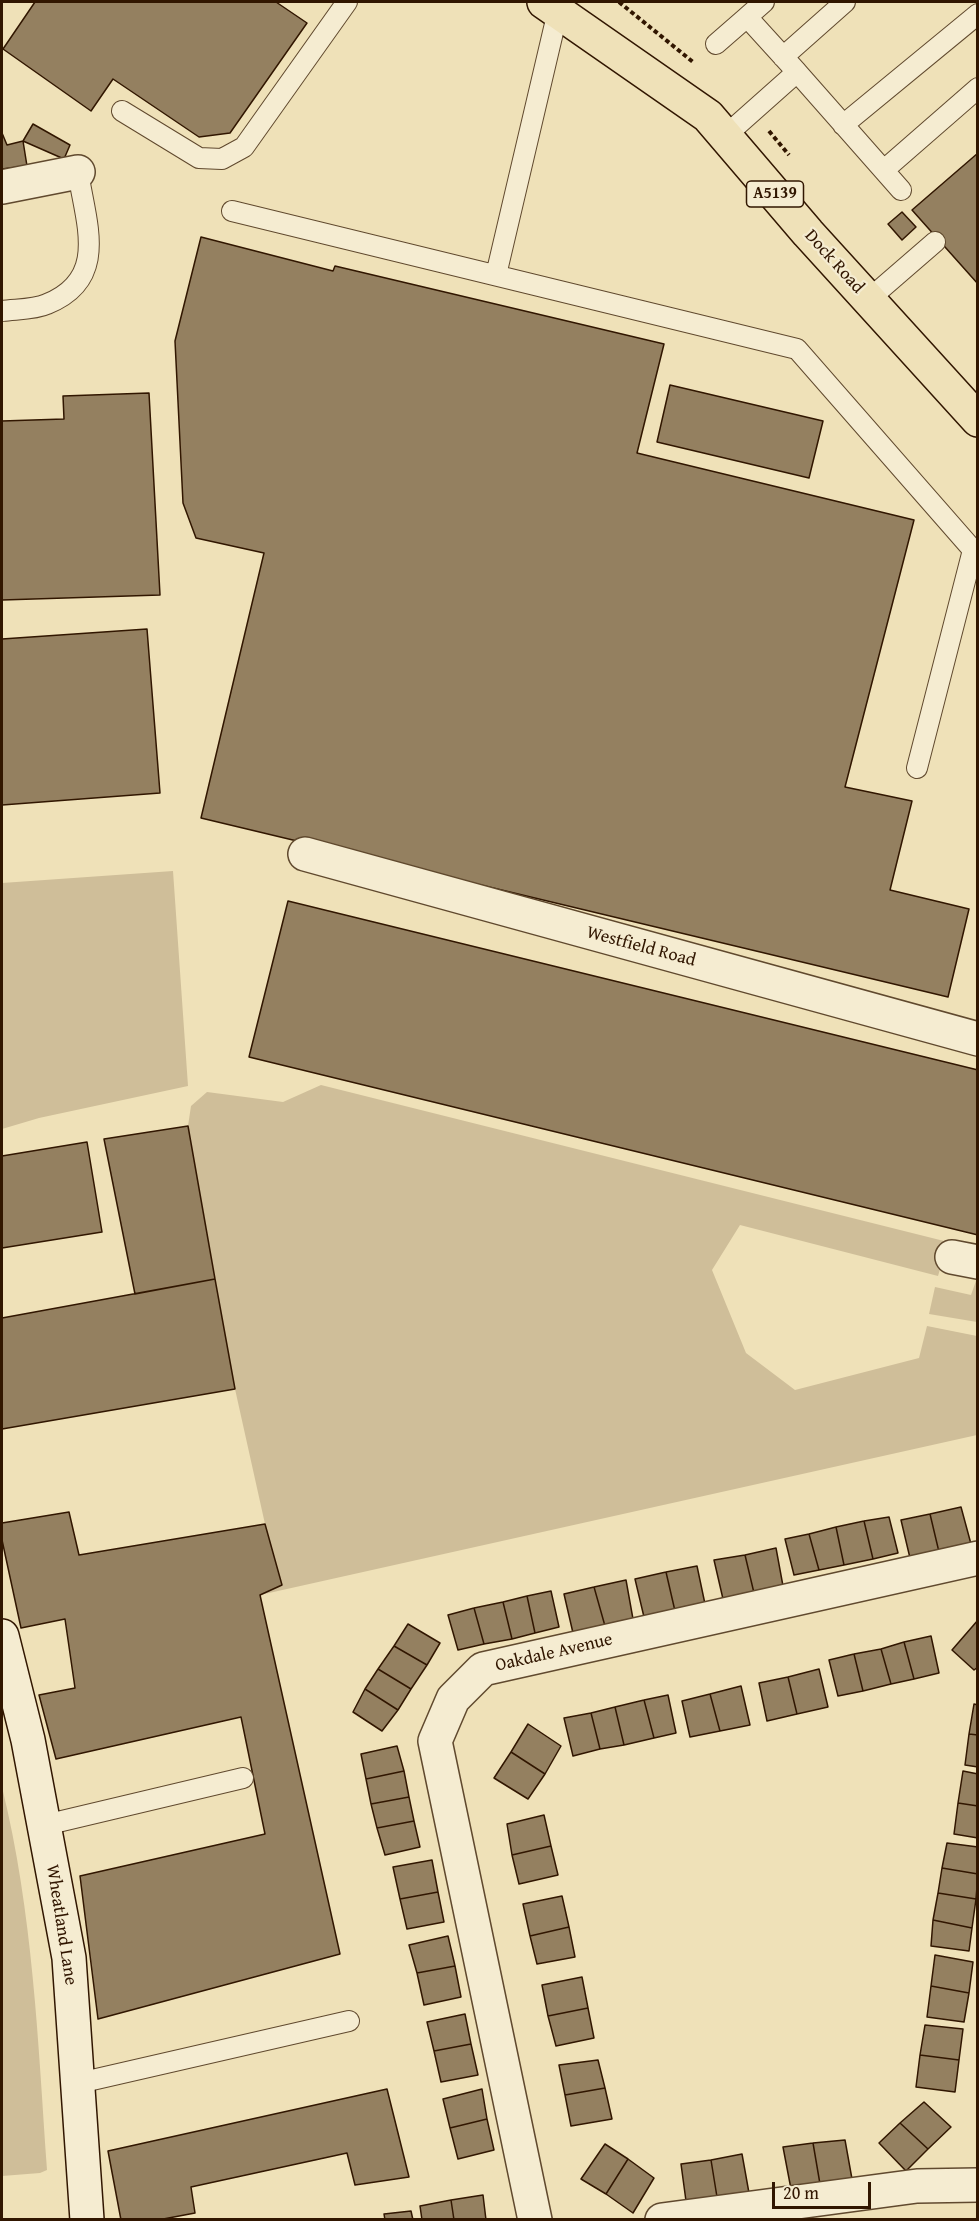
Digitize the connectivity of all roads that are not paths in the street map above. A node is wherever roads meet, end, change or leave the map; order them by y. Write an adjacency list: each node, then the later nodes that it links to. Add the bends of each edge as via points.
1 (347, 2): 11 (lane, via 244,147 222,159 199,159)
2 (764, 2): 6 (lane)
3 (845, 2): 8 (lane)
4 (551, 6): 13 (highway, Dock Road / A5139, via 708,116); 20 (lane)
5 (978, 14): 12 (lane)
6 (747, 17): 7 (lane); 8 (lane)
7 (716, 44)
8 (783, 57): 9 (lane)
9 (796, 72): 12 (lane); 13 (lane)
10 (978, 88): 14 (lane)
11 (122, 111)
12 (843, 125): 14 (lane)
13 (725, 136): 21 (highway, Dock Road / A5139)
14 (884, 170): 17 (lane)
15 (78, 172): 16 (street); 22 (lane, via 89,242 87,270 77,285 46,305)
16 (2, 187)
17 (901, 190)
18 (232, 211): 20 (lane)
19 (935, 242): 21 (lane)
20 (496, 275): 24 (lane, via 797,349 973,550)
21 (868, 300): 23 (highway, Dock Road / A5139)
22 (2, 311)
23 (978, 420)
24 (917, 768)
25 (305, 854): 26 (street, Westfield Road)
26 (978, 1039)
27 (978, 1558): 36 (street, Oakdale Avenue, via 483,1669 453,1699 435,1741)
28 (2, 1636): 30 (street, Wheatland Lane)
29 (243, 1778): 30 (lane)
30 (45, 1825): 32 (street, Wheatland Lane, via 69,1958)
31 (349, 2021): 32 (lane)
32 (79, 2083): 34 (street, Wheatland Lane)
33 (978, 2185): 37 (street, via 917,2186)
34 (87, 2219): 35 (street)
35 (73, 2220)
36 (536, 2220)
37 (662, 2220)

